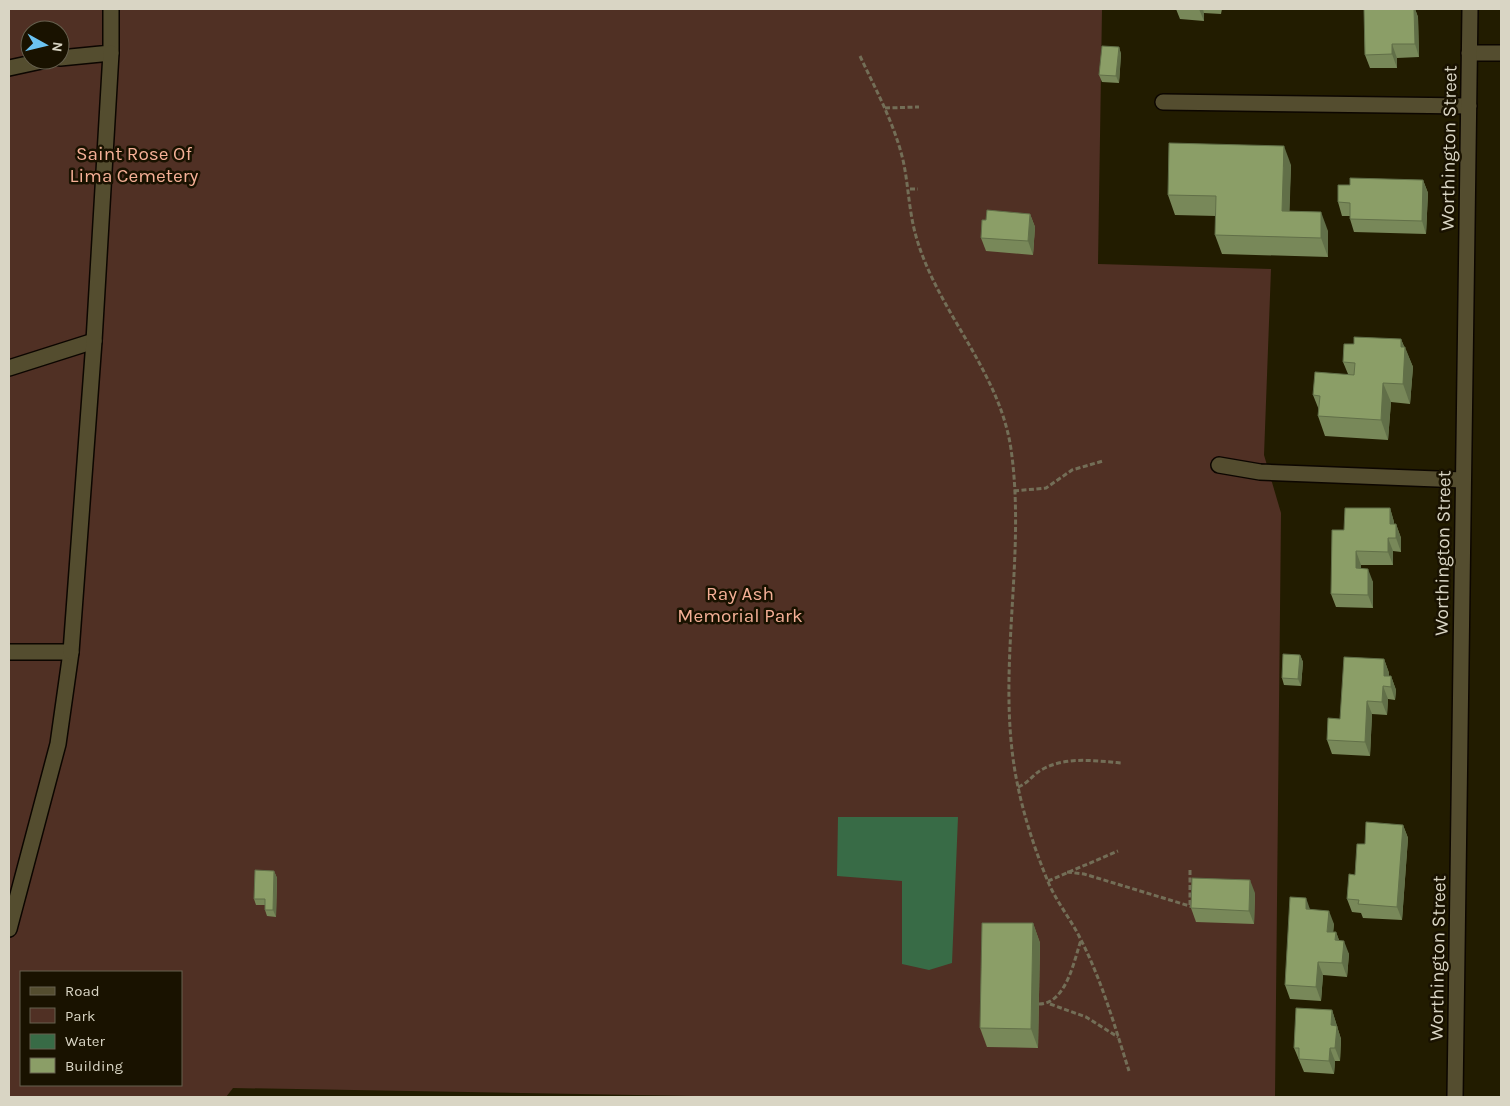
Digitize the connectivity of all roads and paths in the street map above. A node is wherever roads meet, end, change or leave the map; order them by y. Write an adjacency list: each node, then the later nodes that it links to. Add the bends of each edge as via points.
1 (111, 9): 3 (street)
2 (1470, 9): 4 (street, Worthington Street)
3 (111, 53): 7 (street); 14 (street)
4 (1469, 53): 5 (street); 9 (street, Worthington Street)
5 (1501, 53)
6 (860, 56): 11 (path)
7 (70, 57)
8 (1163, 102): 9 (street)
9 (1469, 106): 18 (street, Worthington Street)
10 (919, 107): 11 (path)
11 (885, 108): 12 (path)
12 (910, 189): 13 (path); 19 (path, via 915,235 928,269 994,392 1005,422)
13 (918, 189)
14 (94, 341): 15 (street); 21 (street)
15 (9, 368)
16 (1103, 461): 19 (path, via 1080,466 1046,488)
17 (1219, 465): 18 (street, via 1260,472)
18 (1463, 480): 36 (street, Worthington Street)
19 (1014, 491): 23 (path, via 1010,736)
20 (9, 652): 21 (street)
21 (71, 652): 30 (street, via 58,744)
22 (1122, 763): 23 (path, via 1081,760 1054,764)
23 (1018, 787): 27 (path, via 1034,845)
24 (1118, 851): 26 (path)
25 (1190, 870): 28 (path)
26 (1067, 872): 27 (path); 28 (path, via 1084,874)
27 (1048, 880): 31 (path)
28 (1190, 907): 29 (path)
29 (1196, 907)
30 (9, 929)
31 (1081, 939): 33 (path, via 1064,985); 34 (path)
32 (1039, 1004): 33 (path)
33 (1049, 1004): 34 (path, via 1086,1017)
34 (1118, 1037): 35 (path)
35 (1129, 1071)
36 (1455, 1097)

